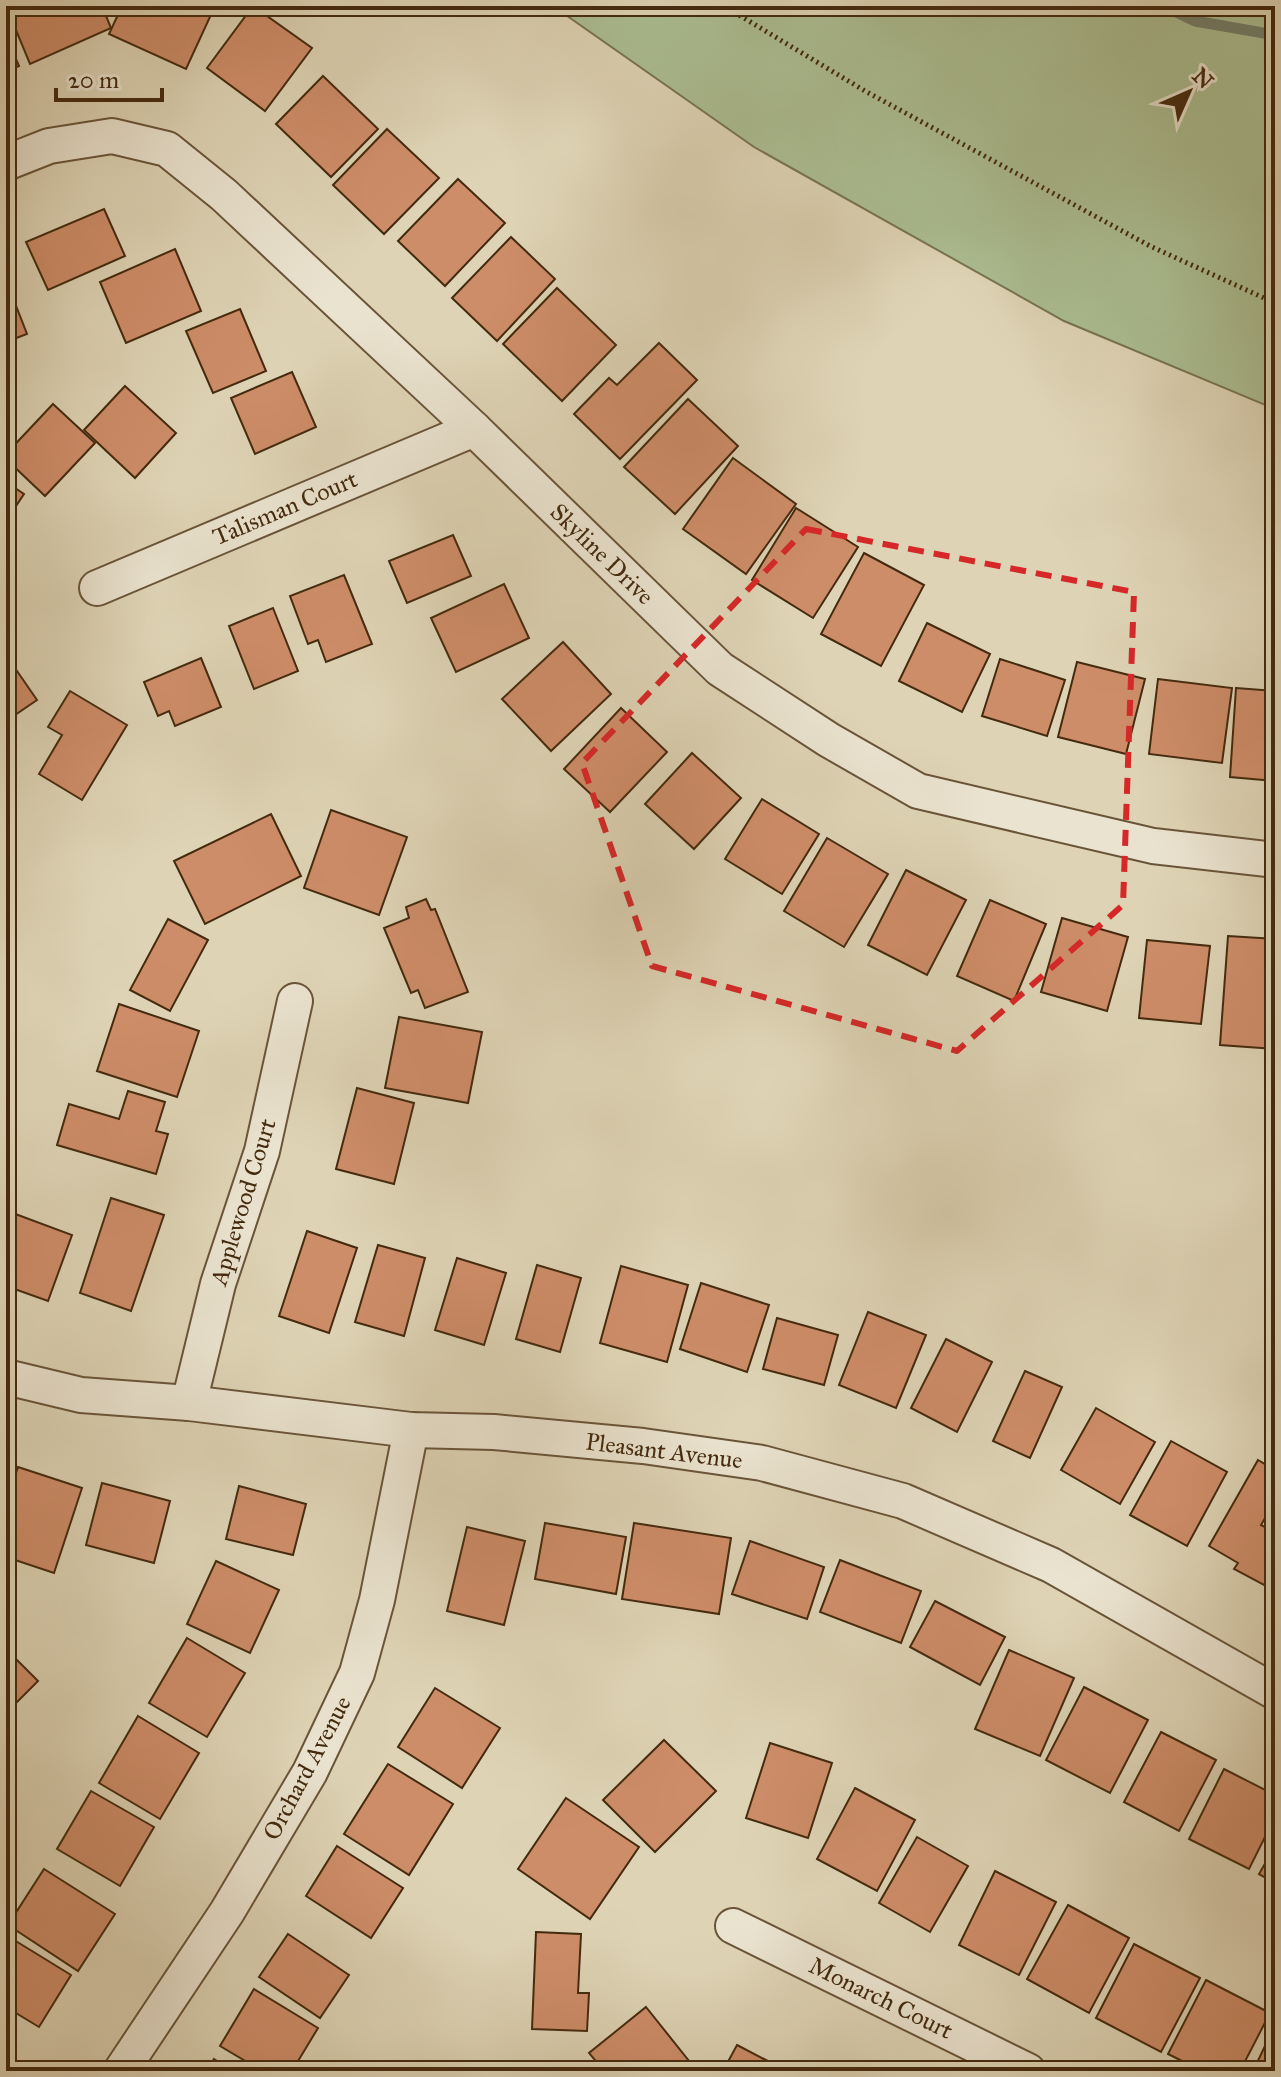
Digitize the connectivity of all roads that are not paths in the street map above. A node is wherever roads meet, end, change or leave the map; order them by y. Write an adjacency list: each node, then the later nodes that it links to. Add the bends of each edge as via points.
1 (6, 163): 2 (street, Skyline Drive, via 49,146 112,136 167,149 224,195)
2 (474, 429): 3 (street, Talisman Court); 4 (street, Skyline Drive, via 720,669 918,791 1153,846)
3 (97, 588)
4 (1275, 860)
5 (295, 1001): 7 (street, Applewood Court, via 262,1151 218,1284)
6 (6, 1377): 7 (street, Pleasant Avenue, via 81,1395)
7 (189, 1403): 8 (street, Pleasant Avenue)
8 (411, 1430): 9 (street, Pleasant Avenue, via 643,1446 762,1463 903,1501 1051,1565); 11 (street, Orchard Avenue, via 357,1673 303,1785 227,1912)
9 (1275, 1692)
10 (733, 1926): 12 (street, Monarch Court)
11 (121, 2071)
12 (1028, 2071)

